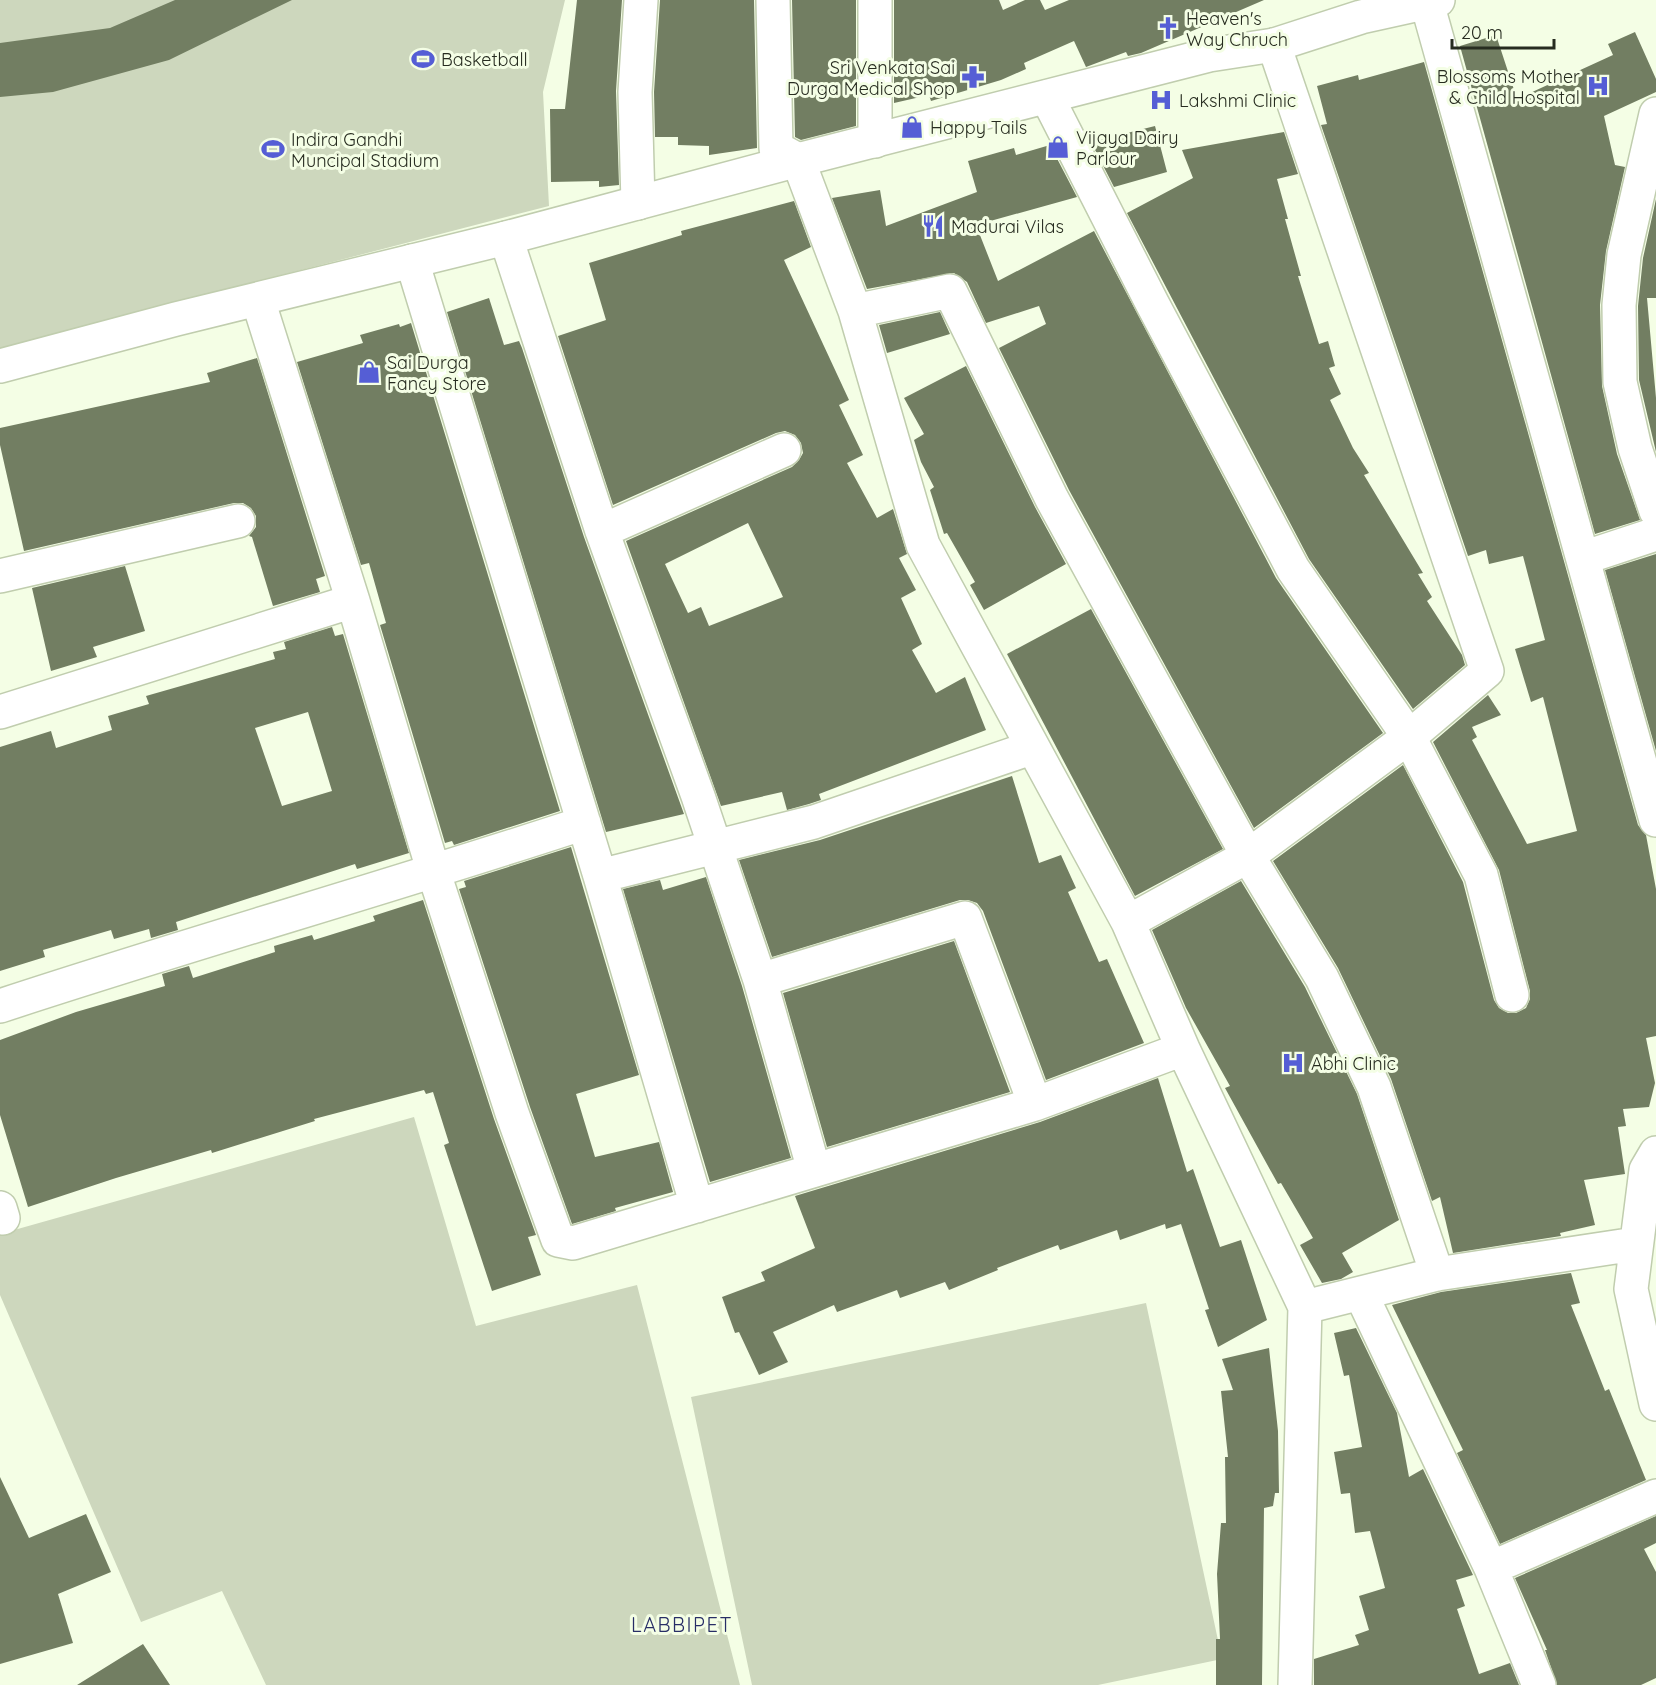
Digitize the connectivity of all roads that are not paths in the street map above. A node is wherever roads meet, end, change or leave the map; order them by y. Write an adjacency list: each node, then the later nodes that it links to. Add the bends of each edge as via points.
1 (641, 0): 11 (street, via 635,92)
2 (773, 0): 10 (street, via 777,148)
3 (875, 0): 9 (street)
4 (1433, 1): 5 (street); 22 (street)
5 (1357, 8): 6 (street)
6 (1274, 45): 7 (street, via 1209,55); 26 (street, via 1487,671)
7 (1047, 97): 9 (street); 26 (street, via 1293,569)
8 (1656, 114): 18 (street, via 1624,255 1619,305 1620,382 1635,448)
9 (876, 141): 10 (street)
10 (798, 160): 11 (street); 15 (street)
11 (638, 203): 12 (street)
12 (506, 238): 13 (street); 20 (street)
13 (412, 261): 14 (street); 29 (street)
14 (258, 300): 16 (street); 24 (street)
15 (855, 311): 27 (street, via 923,545); 31 (street, via 950,291 1052,499)
16 (0, 366)
17 (784, 450): 20 (street)
18 (1656, 511)
19 (238, 521): 23 (street)
20 (602, 531): 30 (street)
21 (1656, 534): 22 (street)
22 (1583, 558): 28 (street)
23 (0, 576)
24 (353, 601): 25 (street); 32 (street)
25 (0, 712)
26 (1408, 737): 31 (street); 36 (street, via 1481,875)
27 (1031, 748): 30 (street, via 814,822); 34 (street)
28 (1656, 820)
29 (584, 823): 32 (street); 33 (street)
30 (715, 847): 33 (street); 35 (street)
31 (1248, 856): 34 (street); 44 (street, via 1322,978 1374,1087)
32 (434, 873): 37 (street, via 188,944); 42 (street, via 558,1240 573,1243)
33 (600, 876): 42 (street)
34 (1128, 922): 38 (street)
35 (760, 980): 39 (street, via 964,918); 41 (street)
36 (1512, 994)
37 (0, 1005)
38 (1183, 1049): 39 (street); 46 (street)
39 (1035, 1104): 41 (street)
40 (1656, 1153): 43 (street, via 1647,1170)
41 (813, 1170): 42 (street)
42 (697, 1206)
43 (1635, 1244): 44 (street); 47 (street, via 1631,1289)
44 (1437, 1274): 45 (street)
45 (1361, 1294): 46 (street); 49 (street)
46 (1305, 1307): 50 (street)
47 (1656, 1404)
48 (1656, 1496): 49 (street)
49 (1491, 1568): 51 (street)
50 (1295, 1685)
51 (1539, 1685)

